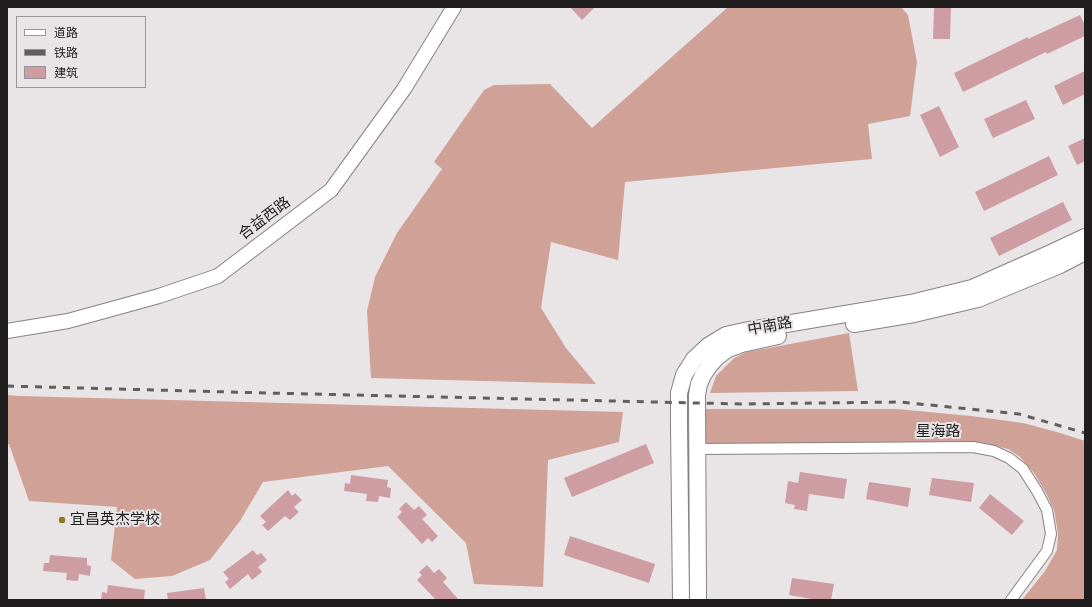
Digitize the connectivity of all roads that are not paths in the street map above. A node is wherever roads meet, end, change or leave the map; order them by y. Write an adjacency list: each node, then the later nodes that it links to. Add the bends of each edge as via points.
1 (454, 7): 4 (street, 合益西路, via 404,89 330,190 218,276 159,296 68,321)
2 (1085, 237): 6 (main road, 中南路, via 972,288 911,303 744,331 726,335 708,346 694,359 684,375 679,393)
3 (1085, 252): 5 (main road, 中南路, via 978,299 914,314 766,338 728,349 716,357 699,384)
4 (7, 331)
5 (697, 449): 7 (main road, 中南路); 8 (street, 星海路, via 973,446 1009,458 1023,469 1037,490 1047,510 1051,534 1047,551)
6 (681, 600)
7 (698, 600)
8 (1012, 600)

